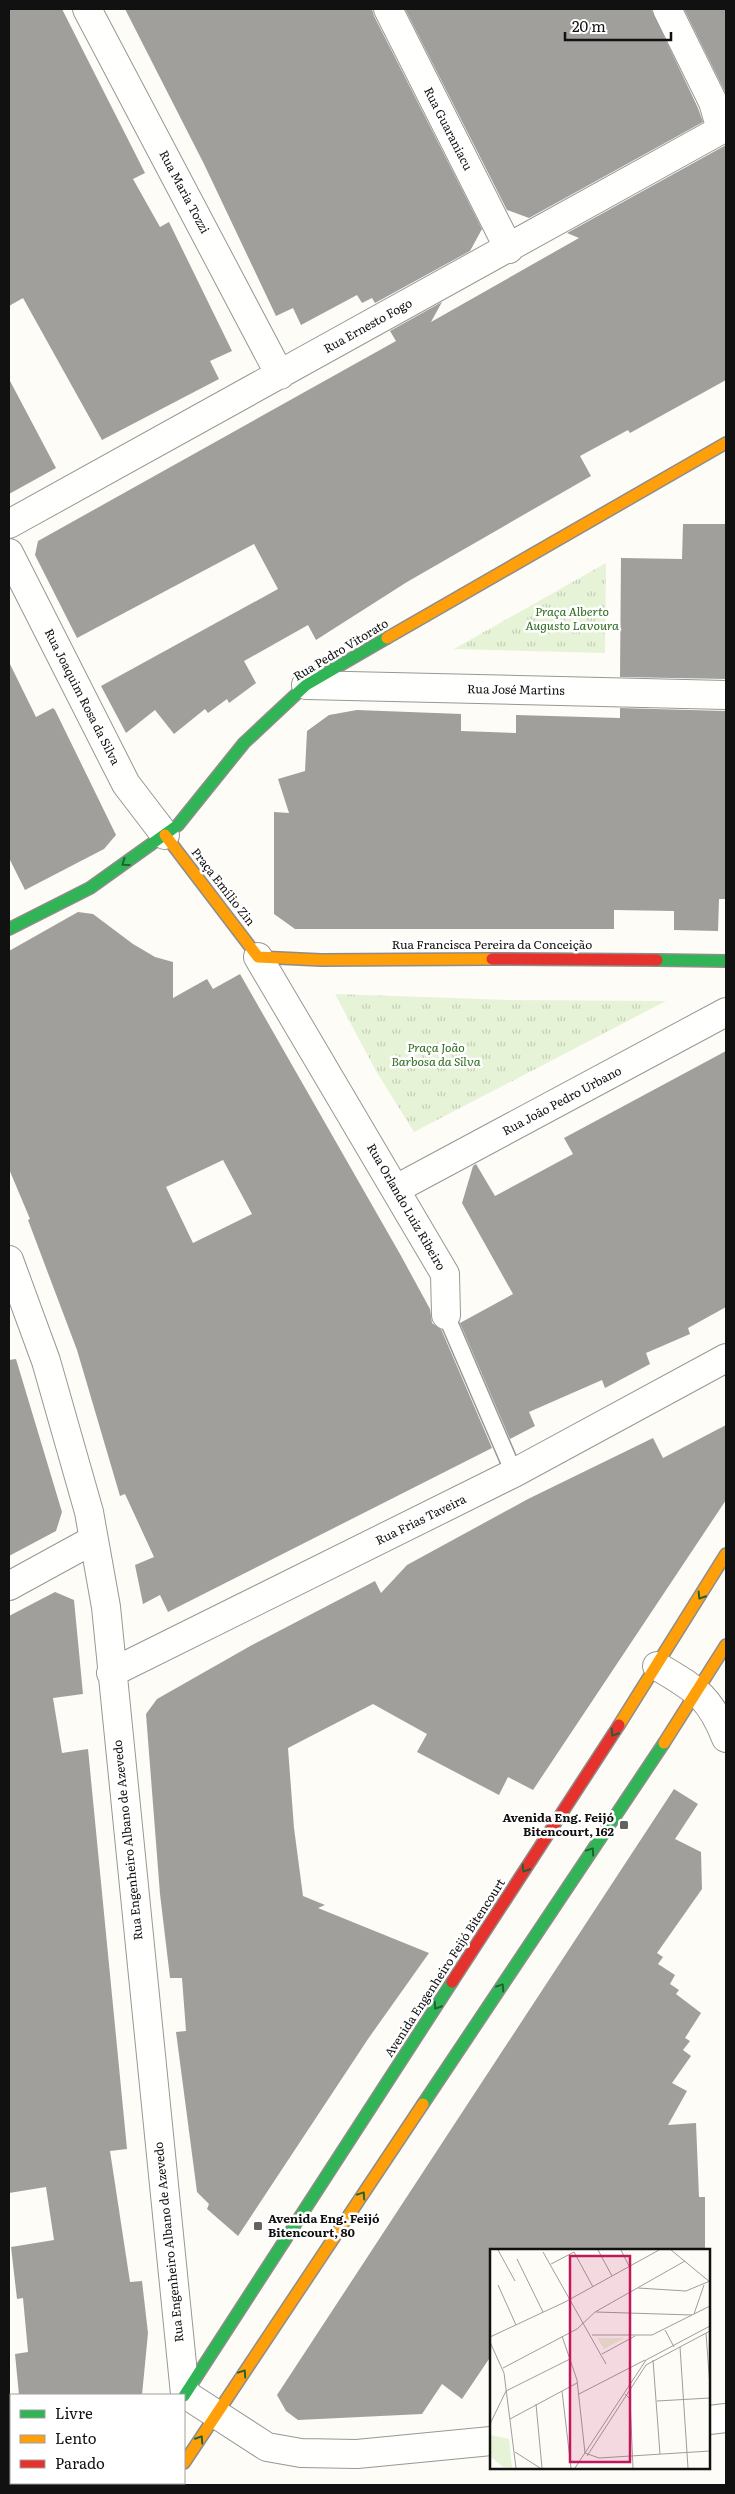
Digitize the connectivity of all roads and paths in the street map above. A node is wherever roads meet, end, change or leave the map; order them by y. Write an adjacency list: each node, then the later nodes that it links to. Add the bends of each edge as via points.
1 (87, 9): 6 (street, Rua Maria Tozzi)
2 (388, 9): 5 (street, Rua Guaraniacu)
3 (668, 9): 4 (street)
4 (725, 134): 5 (street, Rua Ernesto Fogo)
5 (509, 249): 6 (street, Rua Ernesto Fogo)
6 (280, 375): 8 (street, Rua Ernesto Fogo)
7 (726, 442): 10 (main road, Rua Pedro Vitorato)
8 (9, 524)
9 (9, 554): 12 (street, Rua Joaquim Rosa da Silva, via 126,784)
10 (306, 685): 11 (street, Rua José Martins); 12 (main road, Rua Pedro Vitorato, via 244,743 178,825)
11 (726, 695)
12 (165, 834): 13 (main road, Rua Pedro Vitorato, one-way to 13, via 90,888); 14 (main road, Praça Emílio Zin)
13 (9, 929)
14 (258, 957): 15 (main road, Rua Francisca Pereira da Conceição); 17 (street, Rua Orlando Luiz Ribeiro)
15 (726, 961)
16 (726, 1012): 17 (street, Rua João Pedro Urbano)
17 (396, 1188): 19 (street, Rua Orlando Luiz Ribeiro, via 445,1274)
18 (9, 1260): 22 (street, Rua Engenheiro Albano de Azevedo, via 46,1361)
19 (446, 1315): 21 (lane, Rua Orlando Luiz Ribeiro)
20 (726, 1358): 21 (street, Rua Frias Taveira)
21 (514, 1473): 27 (street, Rua Frias Taveira)
22 (94, 1540): 24 (street); 27 (street, Rua Engenheiro Albano de Azevedo, via 106,1607)
23 (726, 1554): 26 (main road, Avenida Engenheiro Feijó Bitencourt, one-way to 26)
24 (9, 1586)
25 (726, 1645): 28 (main road)
26 (657, 1666): 28 (street); 31 (main road, Avenida Engenheiro Feijó Bitencourt, one-way to 31)
27 (111, 1674): 30 (street, Rua Engenheiro Albano de Azevedo)
28 (699, 1691): 29 (street, via 717,1713); 33 (main road, one-way to 28)
29 (726, 1738)
30 (184, 2394)
31 (185, 2394)
32 (185, 2396): 33 (street)
33 (216, 2414): 36 (street, via 267,2447 301,2453 357,2454); 37 (main road, one-way to 33)
34 (726, 2418): 35 (street)
35 (710, 2420)
36 (490, 2441)
37 (185, 2461)

